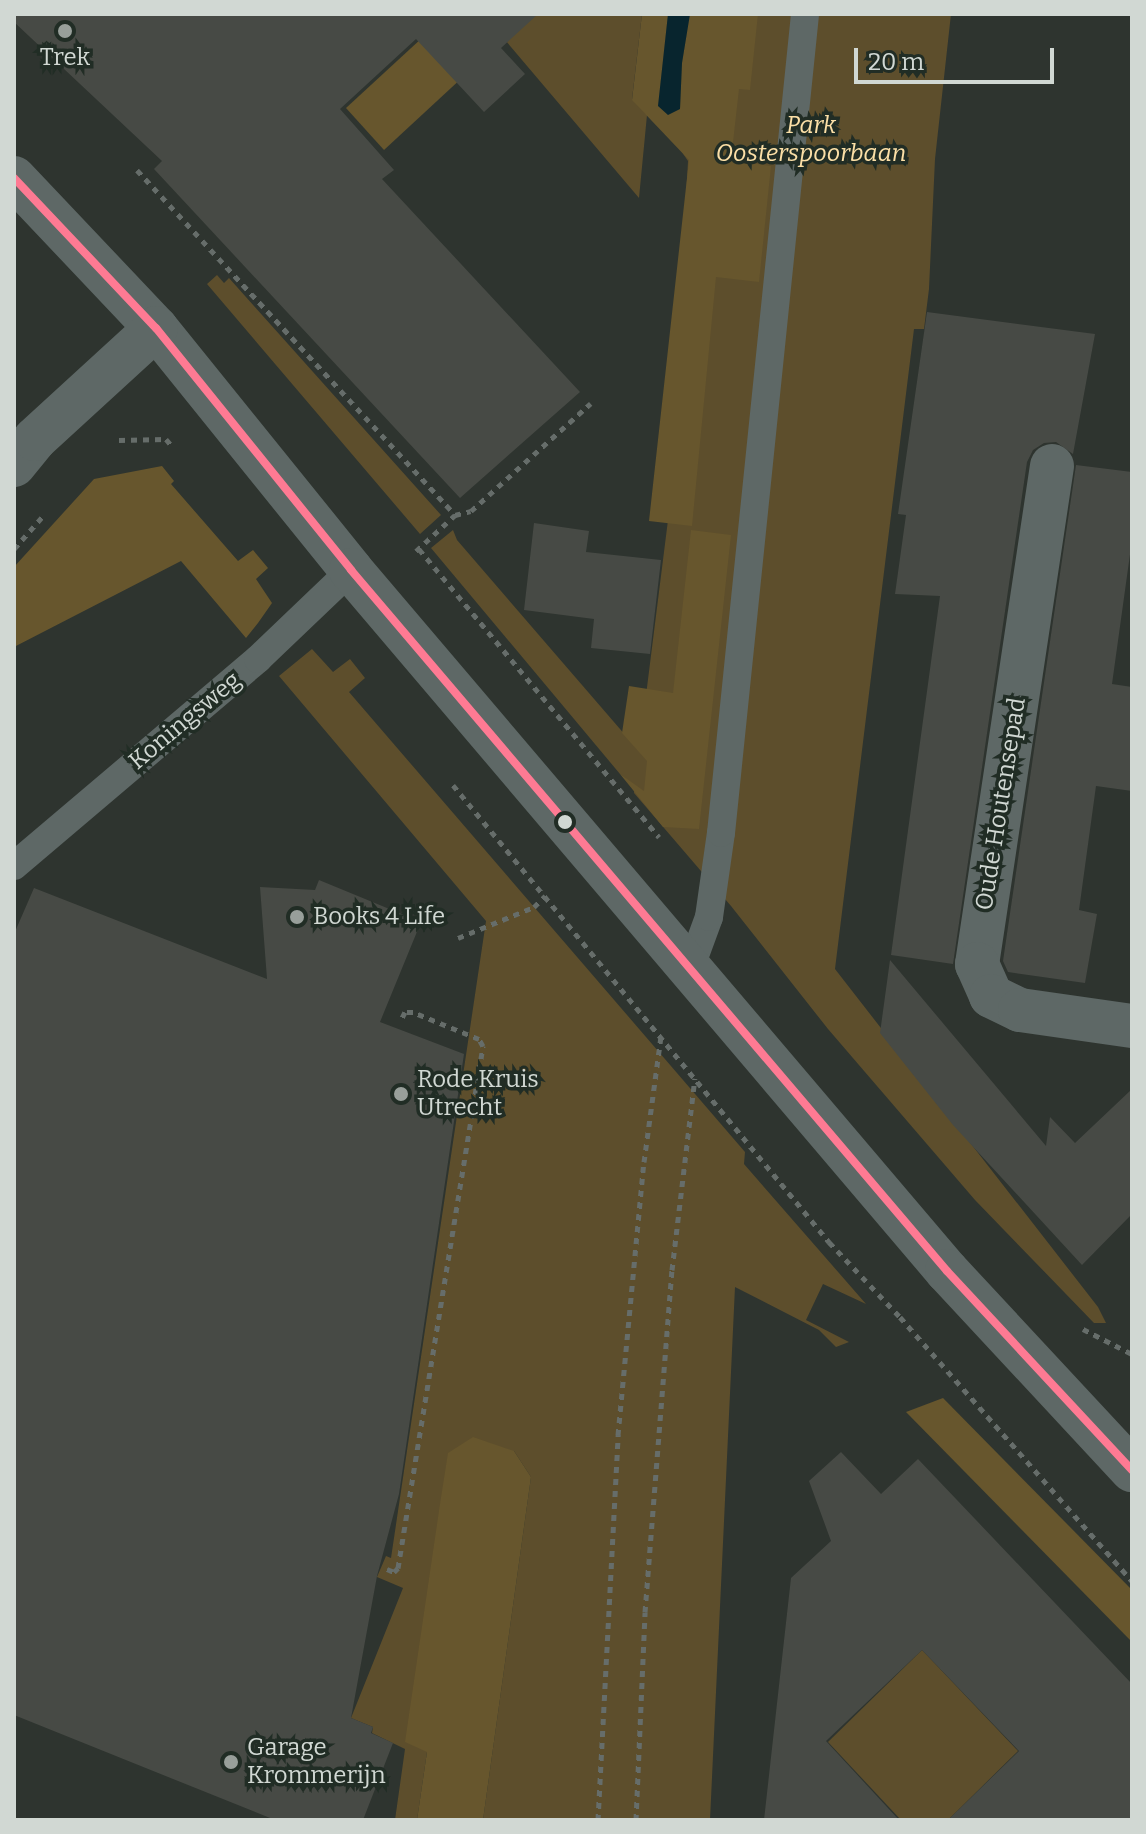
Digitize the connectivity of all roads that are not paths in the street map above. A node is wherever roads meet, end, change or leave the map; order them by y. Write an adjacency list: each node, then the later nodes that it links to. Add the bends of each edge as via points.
1 (805, 14): 8 (lane, via 711,901)
2 (14, 178): 3 (street)
3 (156, 328): 4 (street, via 35,439); 6 (street)
4 (14, 465)
5 (1052, 466): 9 (street, Oude Houtensepad, via 977,964 991,996 1020,1010)
6 (351, 570): 7 (lane, Koningsweg, via 258,659); 8 (street)
7 (14, 866)
8 (690, 969): 10 (street, via 947,1271)
9 (1132, 1026)
10 (1132, 1470)

